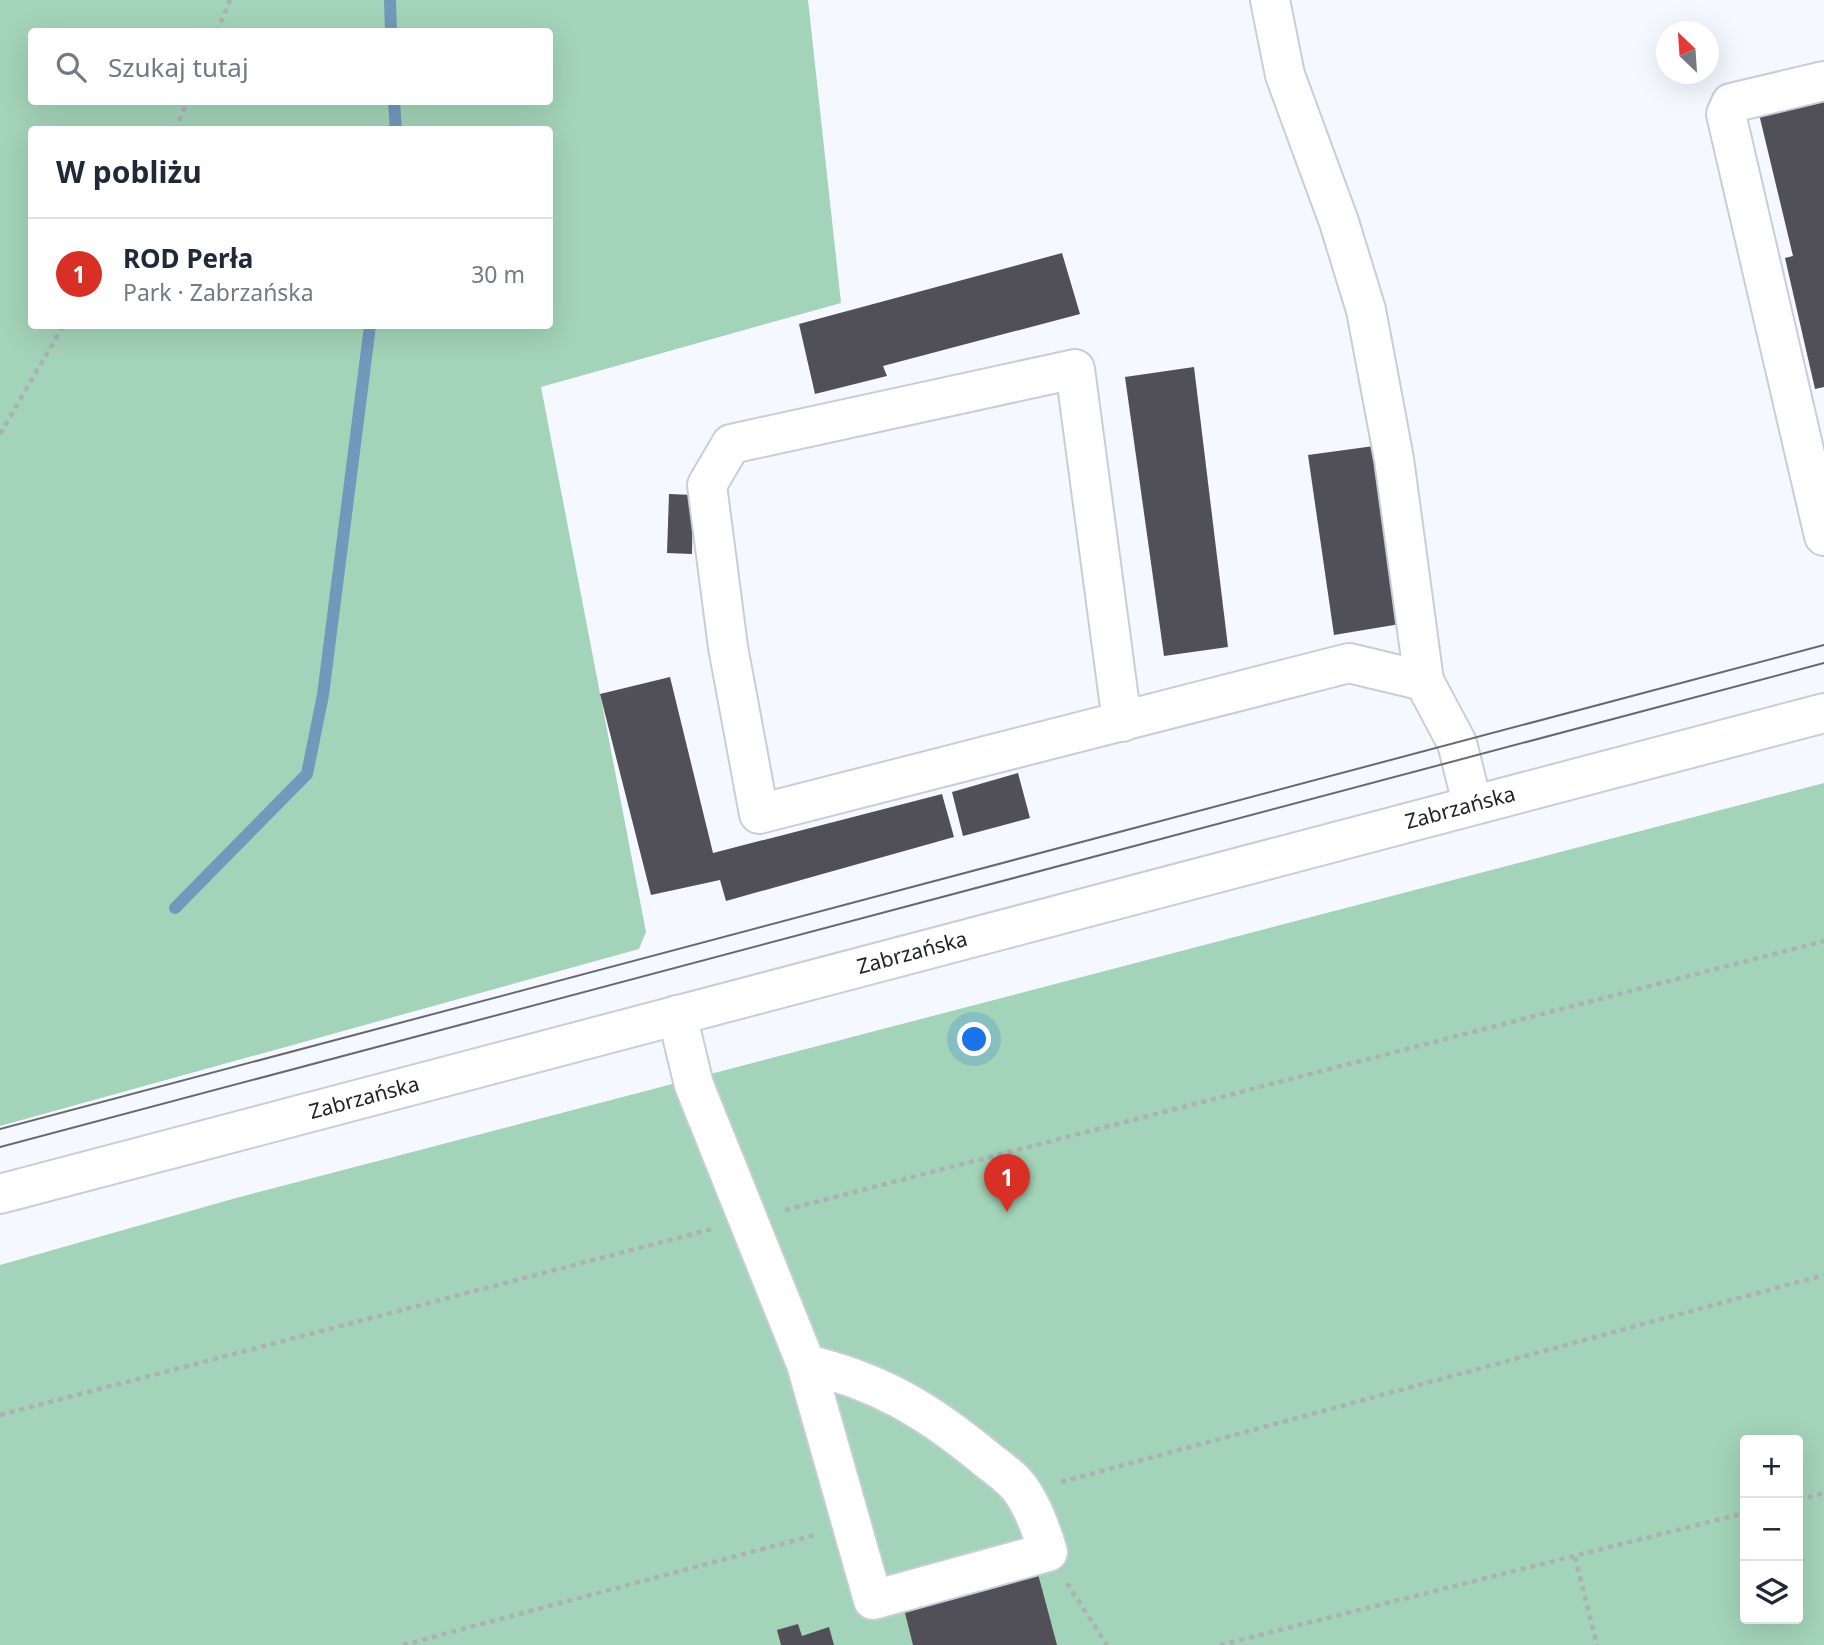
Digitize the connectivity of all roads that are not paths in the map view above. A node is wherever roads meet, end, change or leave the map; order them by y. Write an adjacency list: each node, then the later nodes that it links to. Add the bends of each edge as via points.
1 (1270, 0): 4 (street, via 1285,75 1366,310 1394,459)
2 (1824, 81): 3 (street, via 1731,103 1726,114)
3 (1824, 536)
4 (1424, 681): 6 (street, via 1349,663); 7 (street, via 1457,743)
5 (1824, 713): 7 (street, Zabrzańska)
6 (1122, 722): 6 (street, via 759,814 728,647 707,485 731,444 1075,369)
7 (1472, 803): 8 (street, Zabrzańska)
8 (677, 1015): 9 (street, Zabrzańska); 10 (street, via 694,1085)
9 (0, 1194)
10 (806, 1364): 10 (street, via 893,1392 951,1430 1023,1492 1048,1552 873,1600)

